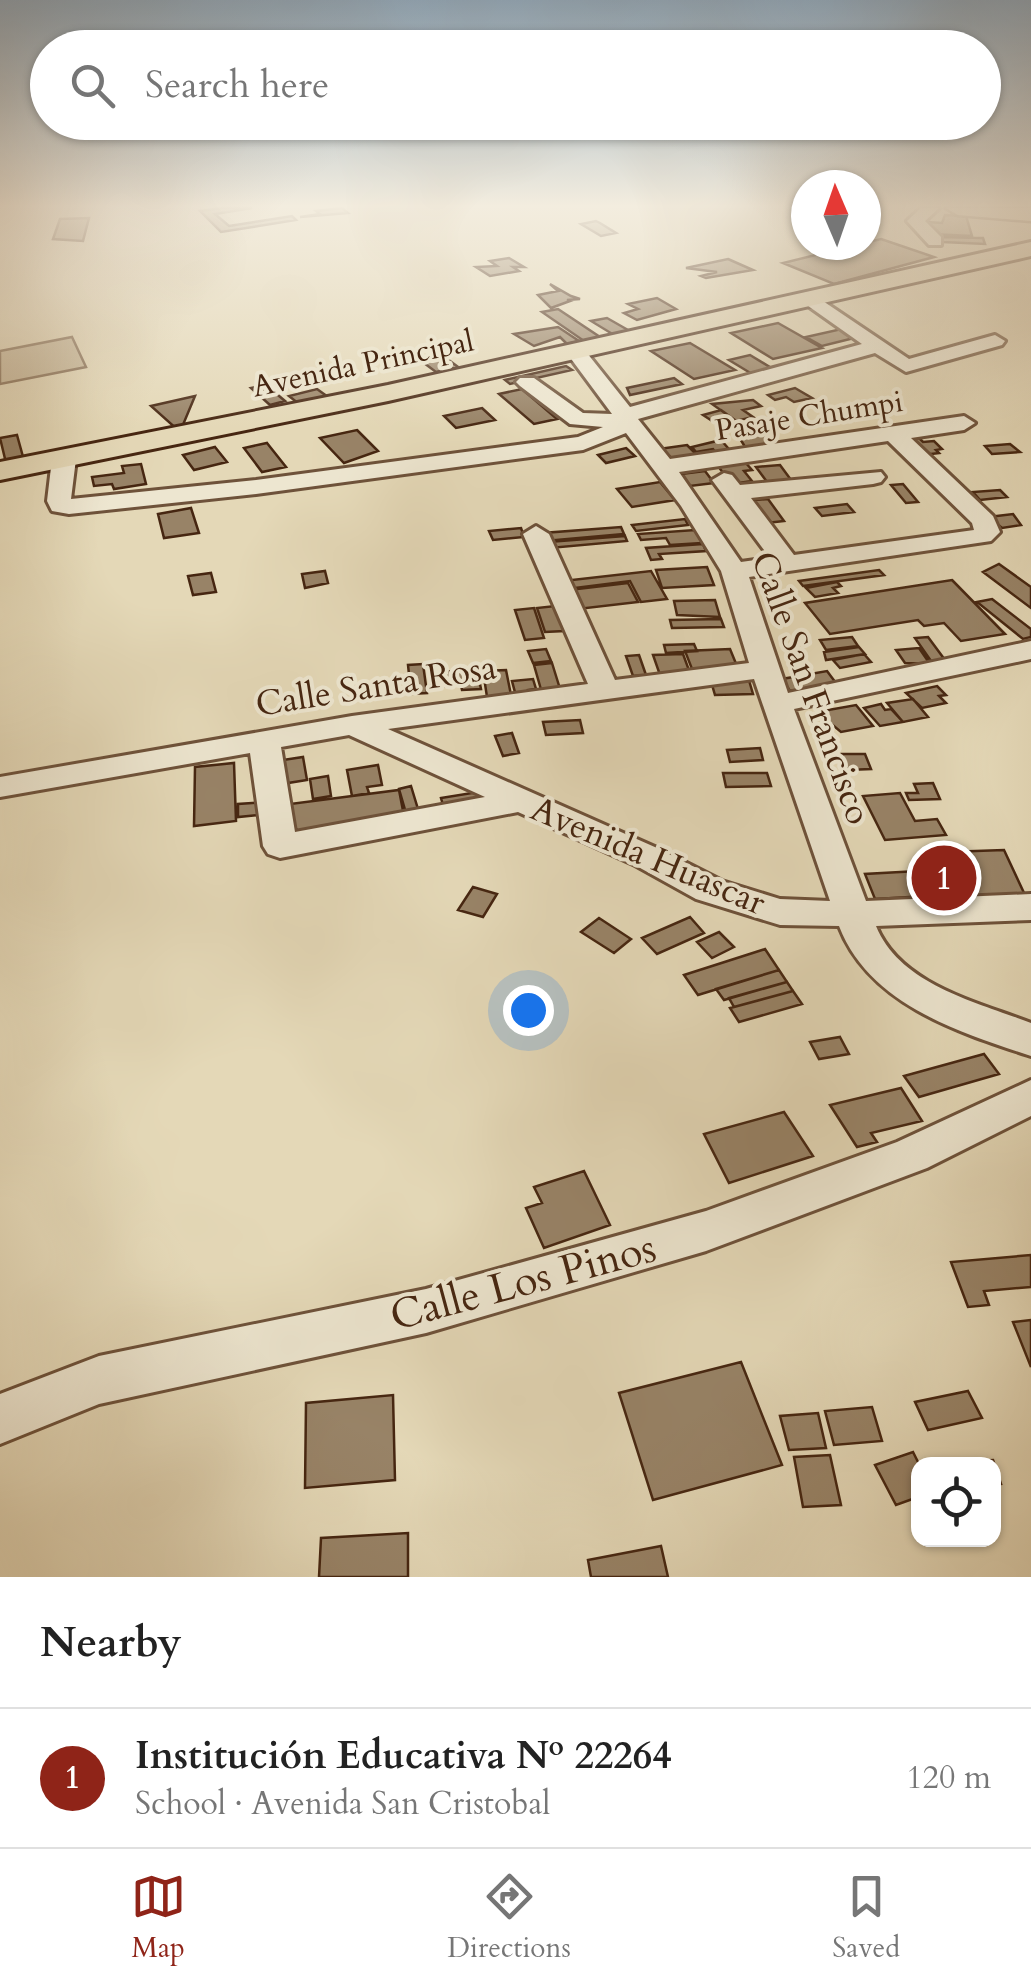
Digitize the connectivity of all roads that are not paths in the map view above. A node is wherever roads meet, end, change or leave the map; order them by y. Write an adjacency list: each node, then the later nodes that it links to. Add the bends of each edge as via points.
1 (888, 282): 2 (main road, Avenida Principal)
2 (812, 299): 4 (street); 5 (main road, Avenida Principal)
3 (995, 341): 4 (street, via 917,366 902,364)
4 (878, 346): 7 (street)
5 (576, 352): 7 (street, Calle San Francisco); 10 (main road, Avenida Principal)
6 (527, 382): 7 (street, via 578,419)
7 (626, 420): 10 (street, via 583,443 70,507 59,501); 12 (street, Calle San Francisco)
8 (964, 423): 9 (street, Pasaje Chumpi)
9 (893, 433): 11 (street, Pasaje Chumpi); 17 (street, via 989,528 982,536)
10 (64, 459): 13 (main road, Avenida Principal)
11 (709, 461): 12 (street, Pasaje Chumpi); 15 (street)
12 (663, 467): 18 (street, Calle San Francisco)
13 (0, 471)
14 (873, 477): 15 (street)
15 (734, 492): 17 (street)
16 (536, 534): 21 (street)
17 (788, 564): 18 (street)
18 (734, 571): 20 (street, Calle San Francisco)
19 (1031, 650): 22 (street)
20 (766, 669): 21 (street, Calle Santa Rosa); 22 (street, Calle San Francisco)
21 (605, 690): 23 (street, Calle Santa Rosa)
22 (777, 704): 28 (street, Calle San Francisco)
23 (352, 725): 24 (street, Calle Santa Rosa); 26 (street, Avenida Huascar)
24 (264, 740): 25 (street, Calle Santa Rosa); 26 (street, via 280,846)
25 (0, 787)
26 (520, 801): 28 (street, Avenida Huascar, via 752,906)
27 (1031, 907): 28 (street, Avenida Huascar)
28 (853, 914): 29 (street, via 875,960 896,979)
29 (1031, 1040)
30 (1031, 1097): 31 (street, Calle Los Pinos, via 912,1155 706,1231 426,1312 99,1380)
31 (0, 1419)

